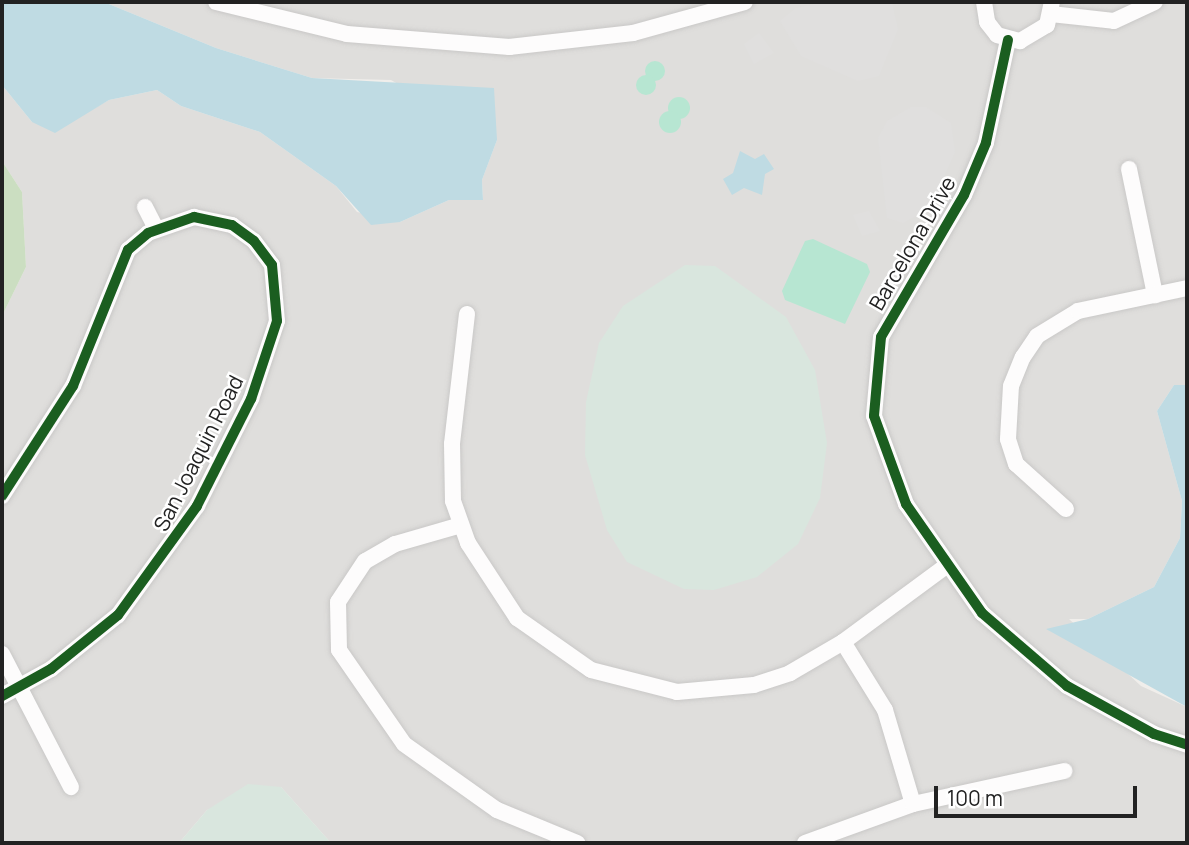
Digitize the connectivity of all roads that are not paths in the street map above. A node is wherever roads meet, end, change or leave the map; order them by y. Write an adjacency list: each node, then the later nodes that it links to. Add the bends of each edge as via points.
1 (216, 2): 2 (street, via 347,34 509,47 633,33)
2 (745, 2)
3 (984, 2): 6 (street, via 987,22)
4 (1155, 2): 5 (street, via 1114,21)
5 (1051, 8): 6 (street, via 1038,34)
6 (1008, 40): 16 (street, Barcelona Drive, via 986,144 964,195 902,294 876,365 874,416 886,458 906,504)
7 (1129, 169): 11 (street)
8 (145, 207): 9 (street)
9 (156, 229): 13 (street, San Joaquin Road, via 128,250 73,386); 19 (street, San Joaquin Road, via 210,217 254,241 272,265 276,321 251,399 172,548 118,615)
10 (1187, 288): 11 (street)
11 (1155, 295): 14 (street, via 1078,311 1054,323 1037,336 1019,366 1008,408 1016,464)
12 (467, 314): 15 (street, via 452,444 453,501)
13 (2, 496)
14 (1066, 509)
15 (461, 525): 17 (street, via 490,584 517,618 555,651 632,685 677,692 754,685 790,673); 25 (street, via 395,544 365,561 338,602 339,650 404,744 497,810)
16 (946, 566): 17 (street); 21 (street, Barcelona Drive, via 982,613 1067,686 1154,734)
17 (843, 642): 24 (street, via 885,710)
18 (2, 654): 19 (street)
19 (19, 686): 20 (street, San Joaquin Road); 23 (street)
20 (2, 696)
21 (1187, 745)
22 (1064, 771): 24 (street)
23 (71, 787)
24 (913, 804): 26 (street)
25 (577, 843)
26 (804, 843)

